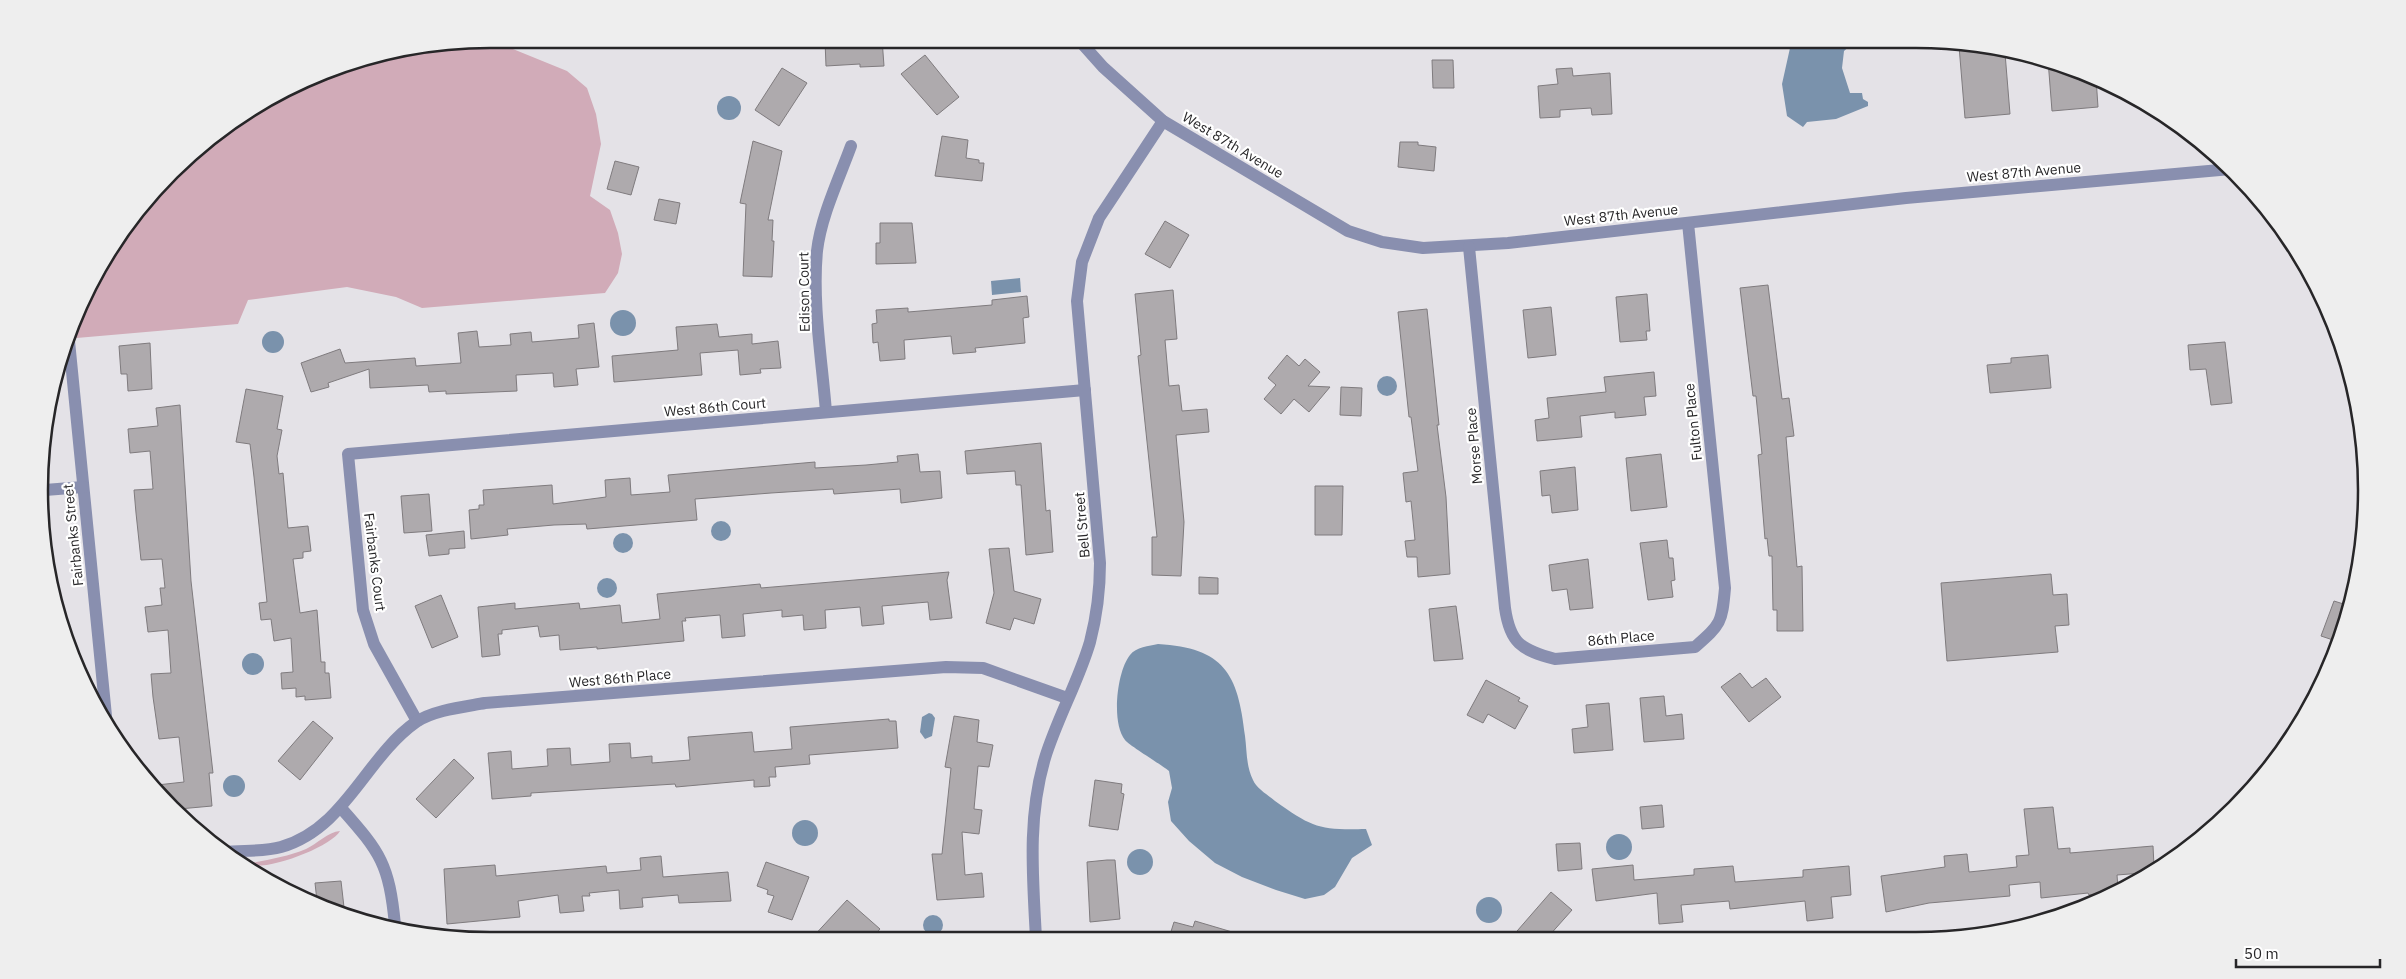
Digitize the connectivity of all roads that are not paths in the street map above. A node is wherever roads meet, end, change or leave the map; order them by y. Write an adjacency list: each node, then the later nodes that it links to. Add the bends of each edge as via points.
1 (1086, 48): 2 (street, West 87th Avenue)
2 (1163, 121): 6 (street, West 87th Avenue, via 1348,231 1382,242 1423,248); 8 (street, Bell Street, via 1098,218 1082,262 1077,301)
3 (851, 146): 9 (street, Edison Court, via 817,252)
4 (2221, 170): 5 (street, West 87th Avenue, via 1916,197)
5 (1688, 223): 6 (street, West 87th Avenue); 13 (street, Fulton Place, via 1725,588)
6 (1469, 247): 14 (street, Morse Place, via 1505,608 1507,625)
7 (70, 351): 11 (street, Fairbanks Street)
8 (1085, 390): 9 (street, West 86th Court); 15 (street, Bell Street, via 1100,596 1089,643)
9 (826, 412): 10 (street, West 86th Court)
10 (348, 454): 17 (street, Fairbanks Court, via 363,610 374,644)
11 (83, 487): 12 (street); 16 (street, Fairbanks Street)
12 (48, 490)
13 (1722, 618): 14 (street, 86th Place, via 1711,635 1695,647 1554,659 1533,653)
14 (1514, 640)
15 (1067, 698): 17 (street, West 86th Place, via 983,668 946,667 485,703); 21 (street, Bell Street, via 1045,759 1031,829)
16 (105, 707)
17 (417, 721): 18 (street, West 86th Place, via 370,769)
18 (341, 808): 19 (street, West 86th Place, via 313,831 281,847); 20 (street, via 370,841 385,868)
19 (236, 851)
20 (395, 921)
21 (1036, 932)

